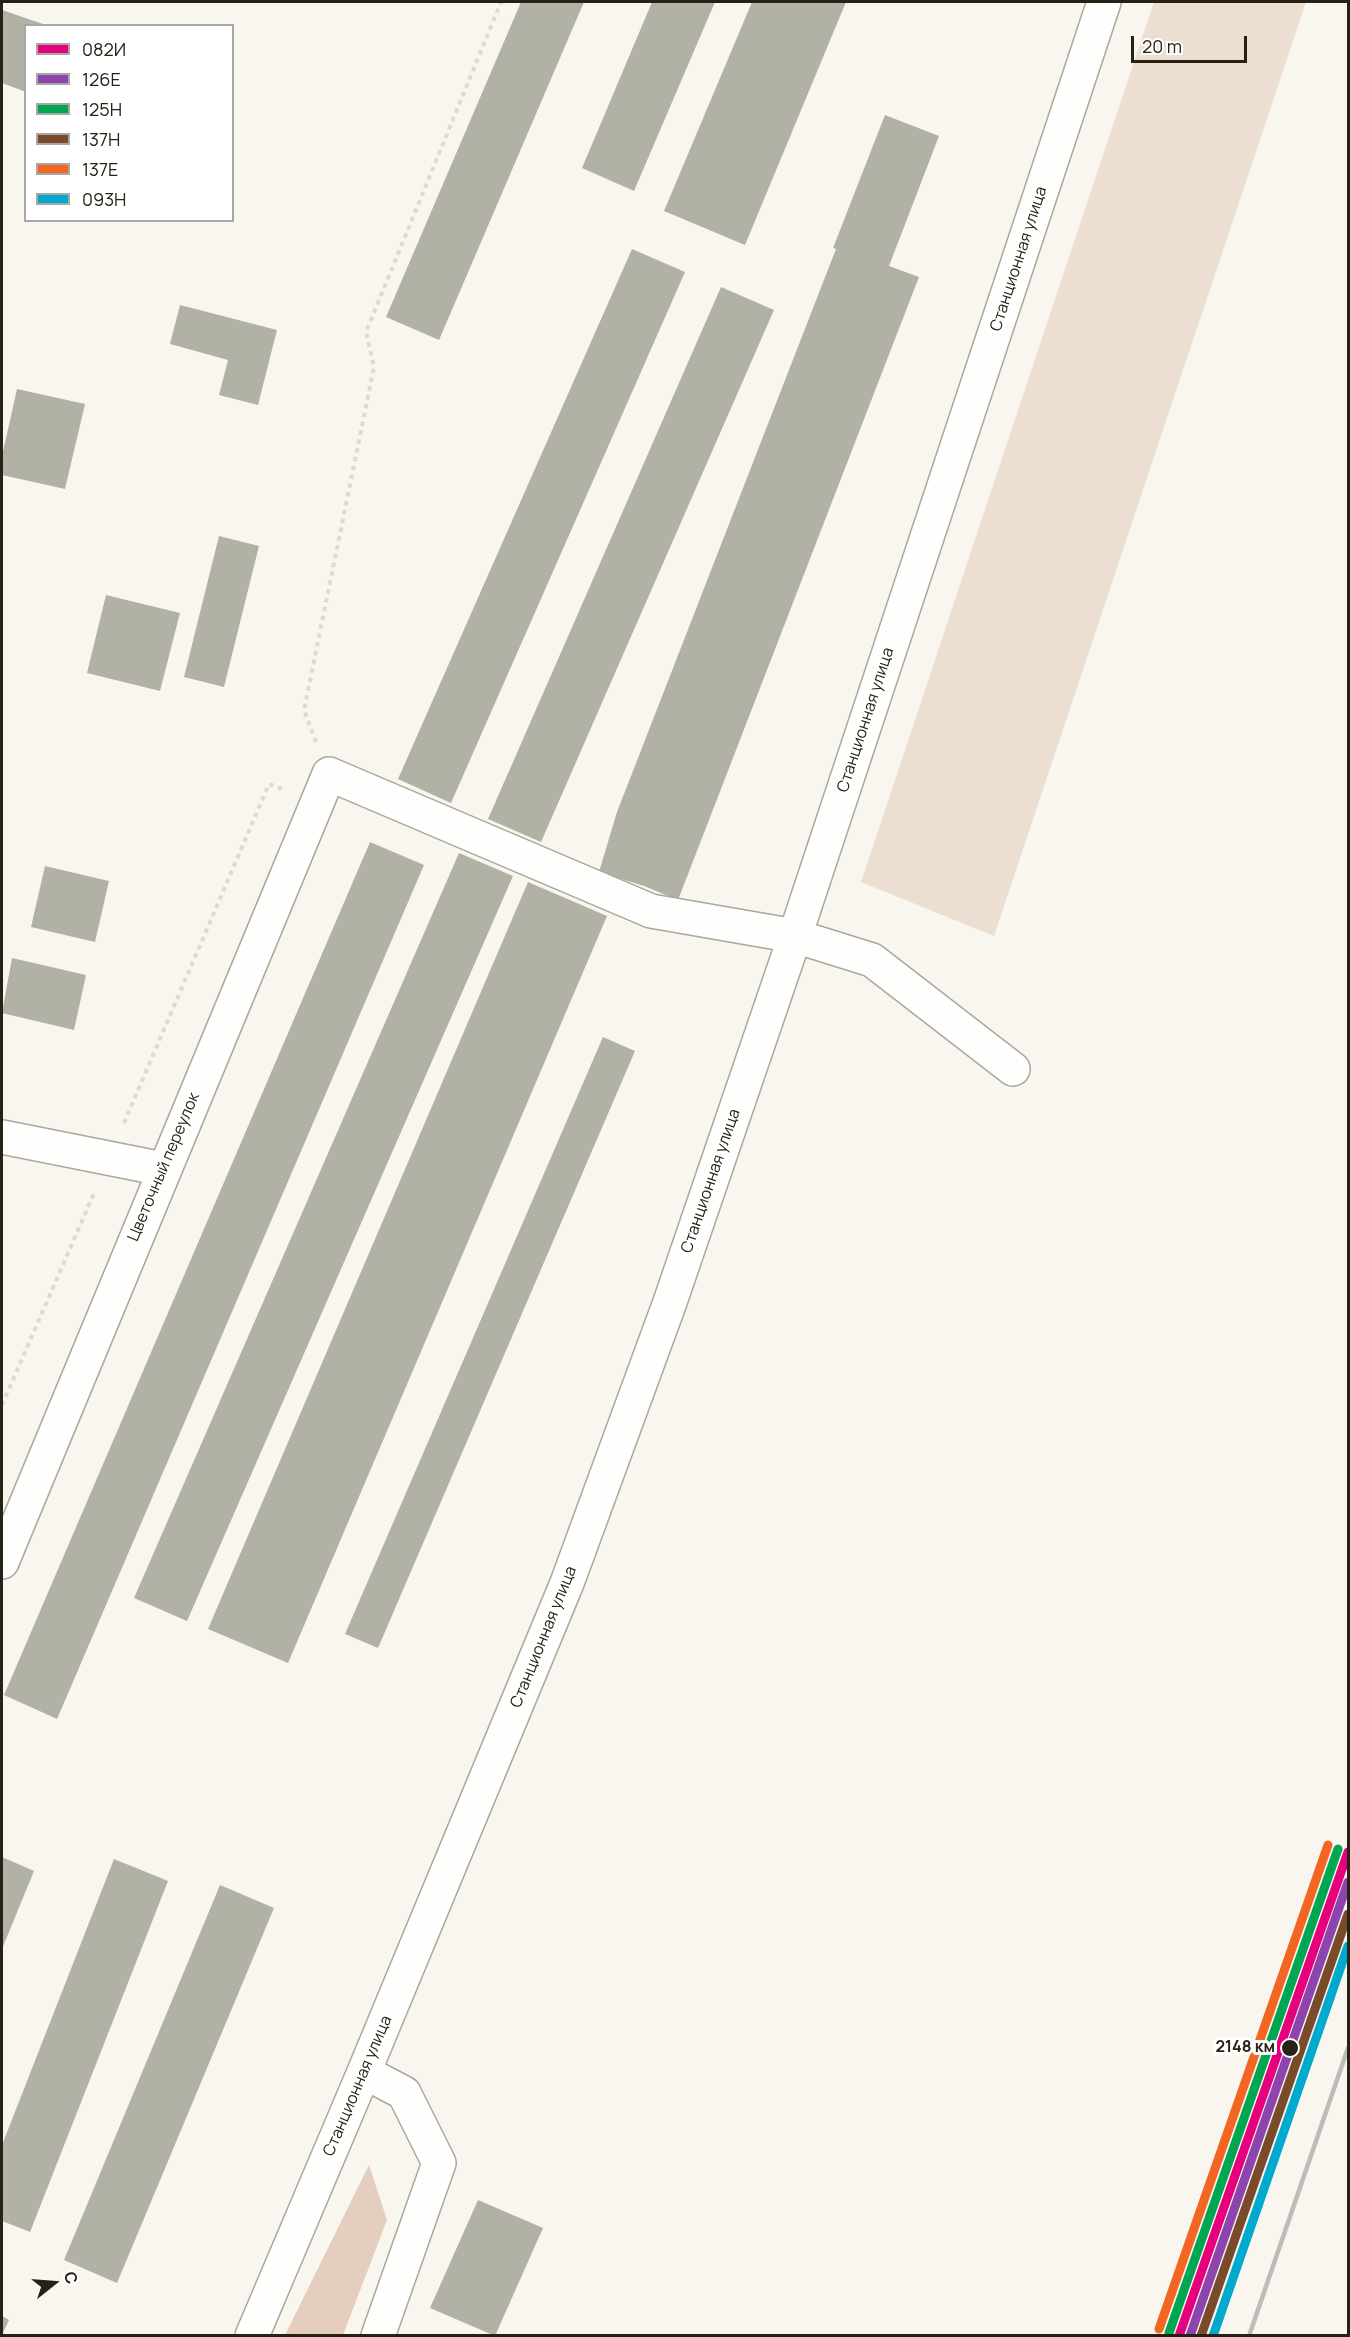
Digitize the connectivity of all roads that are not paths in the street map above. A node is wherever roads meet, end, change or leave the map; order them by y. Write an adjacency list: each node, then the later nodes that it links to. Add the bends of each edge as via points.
1 (1104, 2): 2 (street, Станционная улица)
2 (795, 936): 3 (street, via 872,960); 5 (street, Цветочный переулок, via 651,911 323,787); 7 (street, Станционная улица, via 670,1302 567,1583)
3 (1013, 1068)
4 (2, 1137): 5 (street)
5 (163, 1169): 6 (street, Цветочный переулок)
6 (2, 1562)
7 (364, 2073): 8 (street, Станционная улица); 9 (street, via 404,2093 439,2163)
8 (252, 2336)
9 (378, 2336)

